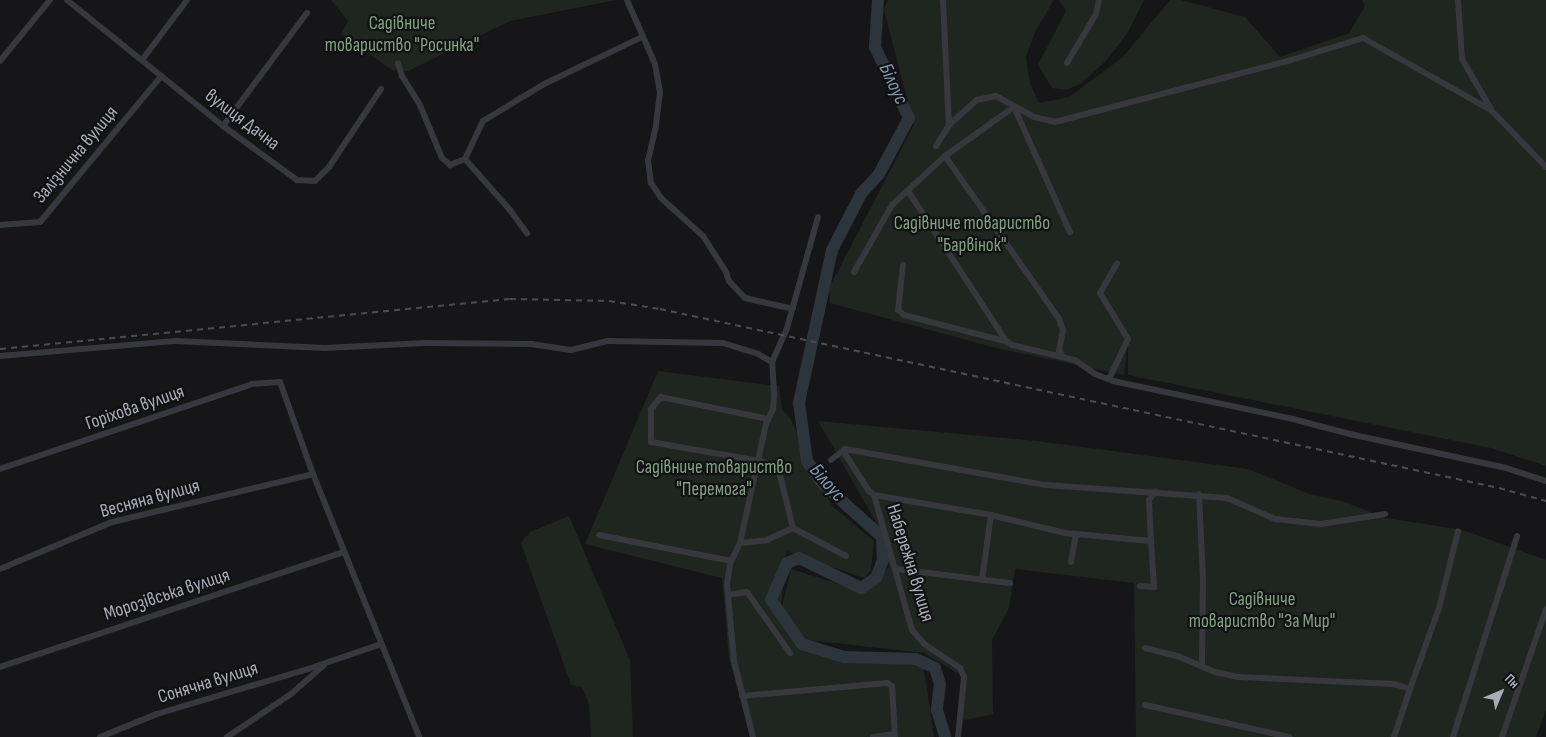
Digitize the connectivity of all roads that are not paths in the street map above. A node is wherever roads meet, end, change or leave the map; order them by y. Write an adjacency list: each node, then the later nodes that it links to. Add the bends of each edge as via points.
1 (50, 0): 11 (street)
2 (67, 0): 10 (street, вулиця Дачна)
3 (187, 0): 10 (street)
4 (627, 0): 9 (street)
5 (943, 0): 18 (street)
6 (1099, 0): 12 (street, via 1096,14)
7 (1458, 0): 17 (street, via 1462,59)
8 (307, 13): 19 (street)
9 (642, 37): 22 (street, via 544,84 483,121); 32 (street, via 655,64 660,92 648,160 651,183 661,198 703,236 729,281 745,298)
10 (142, 60): 14 (street, вулиця Дачна)
11 (0, 61)
12 (1068, 63)
13 (398, 64): 22 (street, via 420,105 442,158 450,165)
14 (161, 76): 19 (street, вулиця Дачна); 26 (street, Залізнична вулиця, via 40,222)
15 (381, 89): 19 (street, вулиця Дачна, via 329,167 316,181 297,180)
16 (1014, 107): 17 (street, via 1034,117 1055,122 1363,38); 18 (street, via 996,96 977,100); 21 (street); 27 (street)
17 (1491, 110): 23 (street)
18 (949, 125): 20 (street)
19 (223, 126)
20 (936, 146)
21 (945, 156): 24 (street); 35 (street, via 1059,319 1063,330 1059,351)
22 (465, 159): 28 (street)
23 (1546, 167)
24 (908, 191): 31 (street, via 892,205); 33 (street)
25 (818, 217): 32 (street)
26 (0, 225)
27 (1070, 232)
28 (527, 233)
29 (1117, 263): 37 (street, via 1100,293 1128,340)
30 (903, 265): 33 (street, via 898,310 904,315)
31 (854, 272)
32 (793, 309): 36 (street)
33 (1008, 342): 35 (street)
34 (0, 356): 36 (street, via 176,342 325,348 426,343 531,344 572,350 608,341 723,343)
35 (1063, 357): 37 (street)
36 (772, 362): 38 (street, via 774,396)
37 (1109, 379): 44 (street, via 1506,468)
38 (768, 419): 41 (street); 41 (street, via 661,397 651,408 652,442)
39 (843, 451): 40 (street); 45 (street, via 1046,485); 47 (street)
40 (831, 460)
41 (760, 461): 50 (street, via 774,466 780,475); 56 (street)
42 (0, 469): 43 (street, Горіхова вулиця, via 252,384 280,382)
43 (313, 474): 57 (street); 61 (street, Весняна вулиця, via 112,522)
44 (1546, 481)
45 (1156, 491): 46 (street); 55 (street, via 1149,500)
46 (1199, 494): 48 (street, via 1227,498 1275,520 1322,524); 73 (street)
47 (874, 495): 49 (street); 62 (street, Набережна вулиця)
48 (1385, 514)
49 (991, 515): 52 (street); 63 (street)
50 (793, 528): 56 (street, via 767,540); 58 (street)
51 (1458, 531): 74 (street, via 1438,608)
52 (1076, 534): 55 (street); 60 (street)
53 (599, 535): 59 (street)
54 (1517, 536): 86 (street)
55 (1151, 541): 65 (street, via 1154,588)
56 (740, 543): 59 (street)
57 (344, 552): 68 (street); 72 (street, Морозівська вулиця)
58 (846, 556)
59 (731, 561): 66 (street)
60 (1071, 562)
61 (0, 569)
62 (896, 569): 63 (street); 83 (street, Набережна вулиця, via 912,630 924,644 960,668 964,677)
63 (982, 579): 64 (street)
64 (1010, 583)
65 (1140, 586)
66 (728, 595): 70 (street, via 747,592); 75 (street, via 734,661)
67 (1546, 609): 87 (street)
68 (382, 644): 71 (street, Сонячна вулиця); 80 (street)
69 (1145, 648): 73 (street)
70 (790, 653)
71 (326, 663): 78 (street, Сонячна вулиця, via 157,714); 79 (street, Сонячна вулиця, via 291,694)
72 (0, 666)
73 (1202, 666): 74 (street, via 1239,677 1394,684)
74 (1410, 689): 85 (street)
75 (742, 696): 77 (street, via 887,683 892,686); 81 (street)
76 (1145, 705): 84 (street)
77 (895, 736): 82 (street)
78 (100, 737)
79 (227, 737)
80 (419, 737)
81 (753, 737)
82 (873, 737)
83 (958, 737)
84 (1289, 737)
85 (1394, 737)
86 (1453, 737)
87 (1502, 737)

